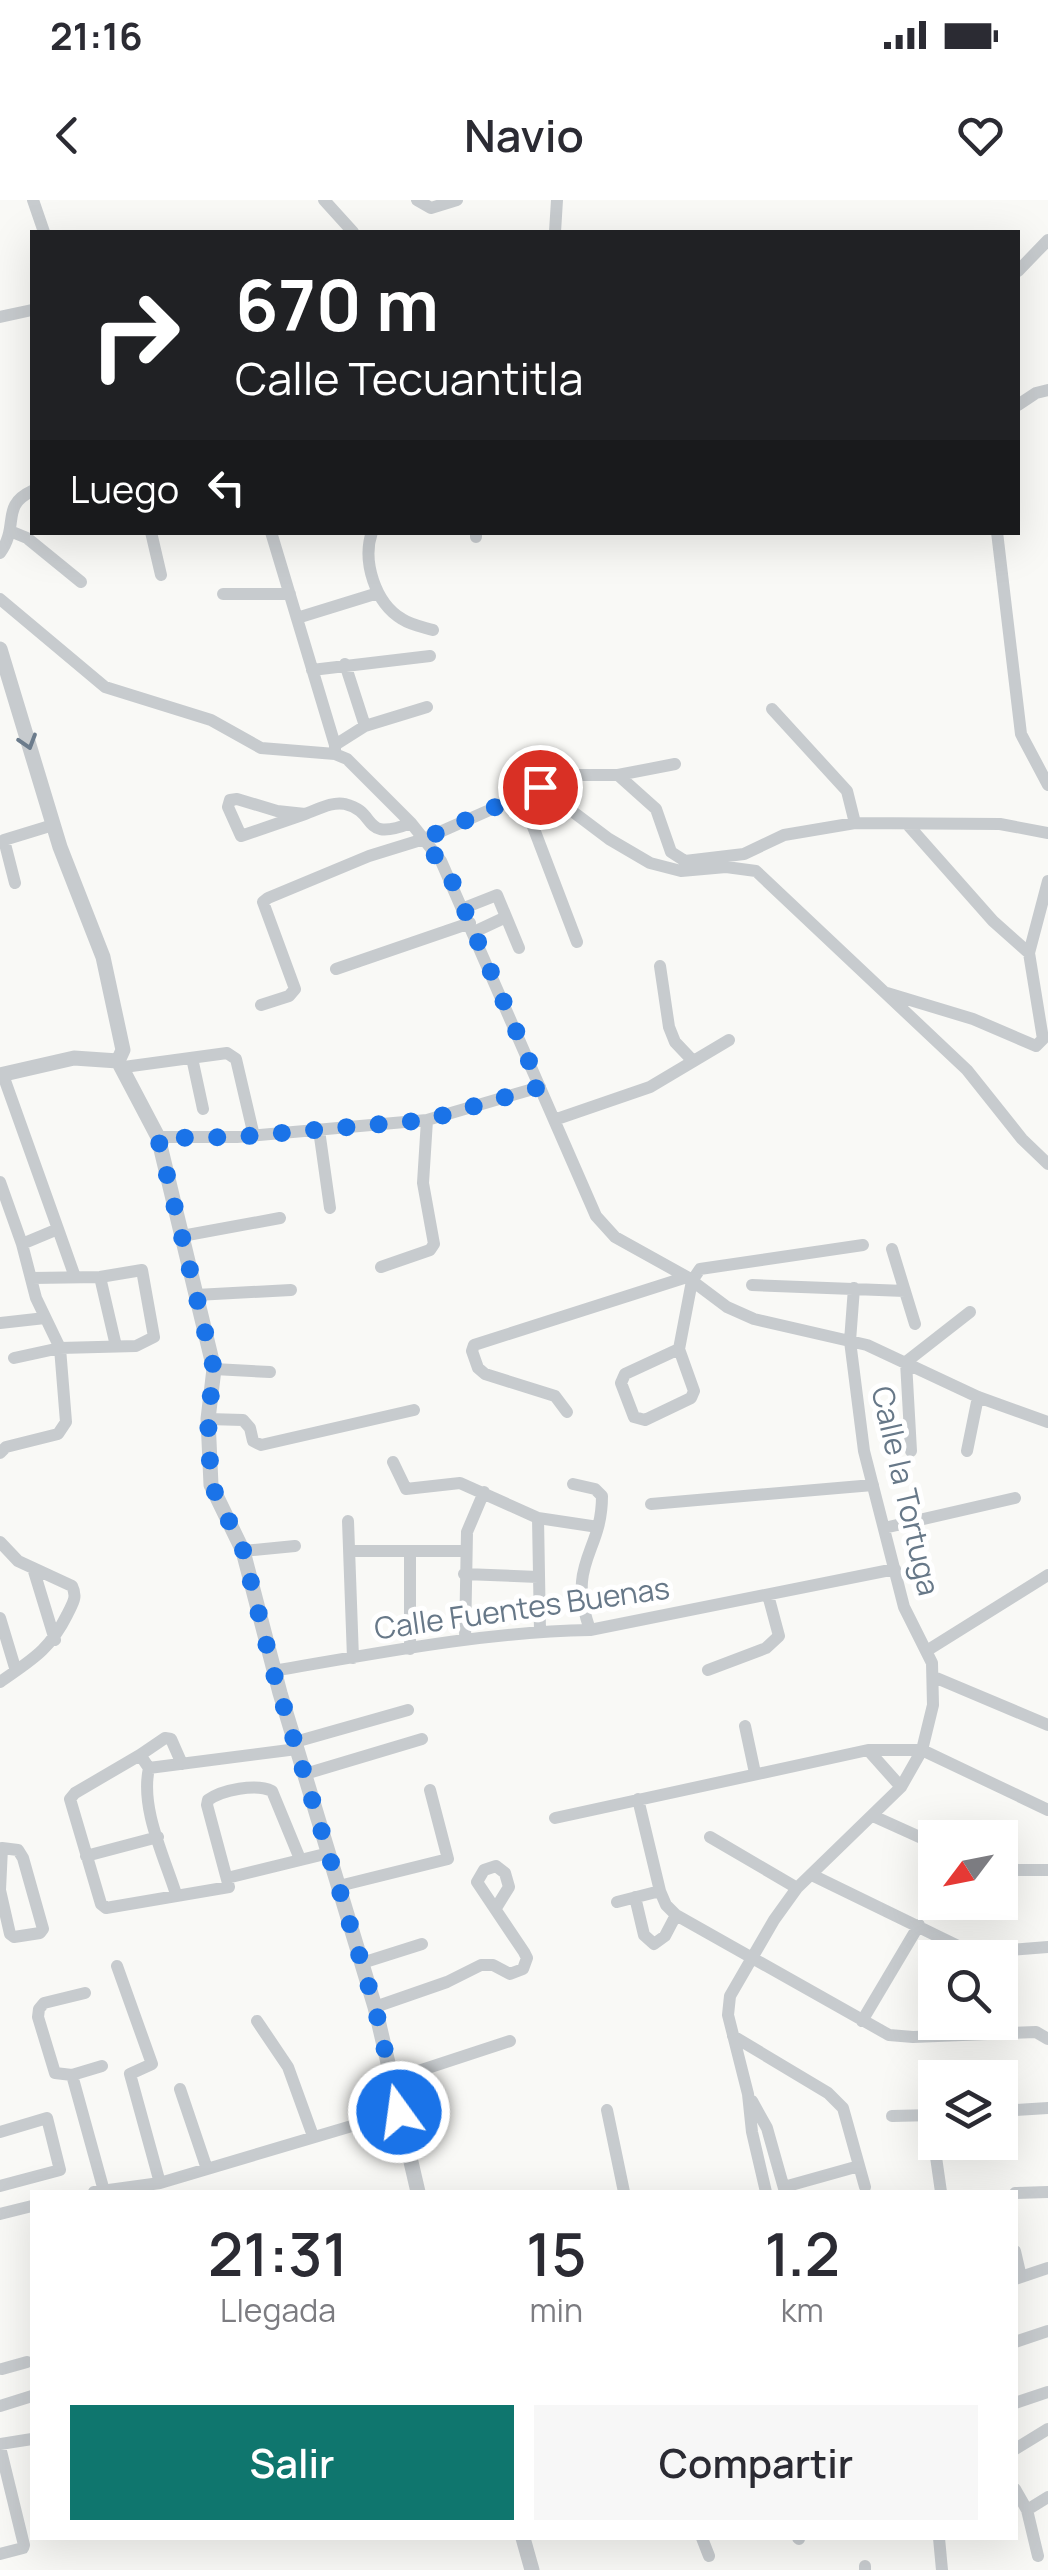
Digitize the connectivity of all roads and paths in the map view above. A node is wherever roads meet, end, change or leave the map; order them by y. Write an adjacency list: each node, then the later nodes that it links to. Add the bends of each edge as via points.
1 (33, 200): 6 (street)
2 (324, 200): 7 (street)
3 (418, 200): 4 (street, via 432,208)
4 (457, 200)
5 (557, 200): 8 (street)
6 (43, 230)
7 (351, 230)
8 (555, 230)
9 (1048, 240): 10 (street)
10 (1020, 269)
11 (30, 310): 12 (street)
12 (0, 317)
13 (1048, 390): 14 (street)
14 (1020, 404)
15 (30, 492): 16 (street, via 7,510)
16 (10, 532): 21 (street); 23 (street)
17 (153, 535): 22 (street)
18 (272, 535): 26 (street)
19 (371, 535): 24 (street, via 367,546)
20 (998, 535): 40 (street, via 1020,734)
21 (0, 554)
22 (161, 575)
23 (81, 582)
24 (378, 593): 28 (street); 29 (street, via 402,620)
25 (223, 594): 26 (street)
26 (290, 594): 28 (street)
27 (0, 600): 37 (street, via 105,687 212,720 261,748)
28 (297, 618): 33 (street)
29 (432, 630)
30 (0, 649): 46 (street, one-way to 46)
31 (430, 656): 32 (street)
32 (345, 664): 33 (street); 36 (street)
33 (312, 670): 37 (street)
34 (428, 708): 36 (street)
35 (772, 709): 45 (street, via 847,791)
36 (365, 726): 37 (street)
37 (335, 750): 44 (street)
38 (675, 764): 39 (street)
39 (618, 775): 41 (street, via 569,776); 45 (street, via 656,809 671,852 686,860 744,854 784,835)
40 (1048, 784)
41 (540, 787): 42 (street); 60 (street, via 650,863 681,871 756,871)
42 (521, 795): 49 (street); 55 (street)
43 (305, 814): 43 (street, via 241,836 228,803 237,799); 44 (street, via 340,804 377,829)
44 (411, 823): 49 (street)
45 (855, 823): 47 (street)
46 (53, 824): 51 (street, via 4,840); 65 (street, via 102,957)
47 (908, 825): 48 (street, via 1000,824); 57 (street)
48 (1048, 833)
49 (424, 839): 52 (street); 61 (street, via 263,902 295,989)
50 (1048, 880): 57 (street)
51 (15, 883)
52 (464, 908): 53 (street, via 497,895); 54 (street)
53 (506, 916): 54 (street); 56 (street)
54 (472, 928): 59 (street); 67 (street)
55 (577, 942)
56 (520, 948)
57 (1029, 953): 60 (street, via 1043,1039 1036,1046)
58 (660, 966): 64 (street, via 669,1028)
59 (336, 970)
60 (885, 992): 74 (street, via 967,1070)
61 (261, 1005)
62 (729, 1040): 64 (street)
63 (192, 1058): 65 (street); 68 (street); 72 (street, via 227,1053 236,1059)
64 (693, 1060): 70 (street, via 650,1087)
65 (121, 1064): 66 (street, via 74,1058); 73 (street)
66 (2, 1075): 78 (street)
67 (540, 1087): 69 (street); 70 (street)
68 (203, 1109)
69 (427, 1120): 71 (street); 83 (street, via 423,1182 434,1244)
70 (554, 1120): 87 (street, via 606,1229)
71 (319, 1130): 72 (street); 76 (street)
72 (254, 1136): 73 (street)
73 (158, 1138): 79 (street)
74 (1048, 1164)
75 (0, 1182): 80 (street)
76 (330, 1208)
77 (280, 1218): 79 (street)
78 (58, 1229): 80 (street); 84 (street)
79 (182, 1236): 92 (street)
80 (22, 1244): 86 (street)
81 (863, 1245): 87 (street, via 700,1269)
82 (892, 1249): 91 (street)
83 (381, 1268)
84 (75, 1276): 85 (street); 86 (street)
85 (100, 1277): 98 (street); 98 (street, via 142,1270 154,1337)
86 (32, 1278): 94 (street)
87 (689, 1279): 97 (street, via 754,1318); 100 (street); 107 (street, via 474,1345 485,1374 555,1396)
88 (752, 1285): 89 (street)
89 (854, 1288): 91 (street); 97 (street, Calle la Tortuga)
90 (292, 1290): 92 (street)
91 (905, 1292): 96 (street)
92 (196, 1295): 103 (street)
93 (970, 1312): 102 (street)
94 (46, 1318): 95 (street); 99 (street)
95 (0, 1323)
96 (915, 1324)
97 (850, 1341): 102 (street); 115 (street, Calle la Tortuga)
98 (116, 1346): 99 (street)
99 (60, 1348): 101 (street); 112 (street, via 63,1430)
100 (678, 1349): 100 (street, via 625,1374 621,1383 634,1418 645,1420 691,1398)
101 (14, 1358)
102 (906, 1362): 105 (street); 110 (street)
103 (214, 1369): 104 (street); 108 (street)
104 (270, 1372)
105 (978, 1397): 109 (street); 111 (street)
106 (414, 1410): 108 (street, via 261,1445 243,1420)
107 (567, 1412)
108 (208, 1419): 125 (street, via 211,1484)
109 (1048, 1422)
110 (911, 1451)
111 (967, 1451)
112 (0, 1453)
113 (393, 1462): 116 (street, via 406,1490 460,1483)
114 (573, 1484): 121 (street, via 602,1496)
115 (874, 1485): 118 (street); 122 (street, Calle la Tortuga)
116 (484, 1492): 119 (street); 126 (street)
117 (1015, 1498): 122 (street)
118 (650, 1504)
119 (538, 1518): 121 (street); 133 (street)
120 (348, 1521): 127 (street)
121 (598, 1527): 136 (street, via 580,1576)
122 (884, 1528): 130 (street, Calle la Tortuga)
123 (0, 1542): 129 (street)
124 (295, 1546): 125 (street)
125 (243, 1550): 145 (street)
126 (465, 1550): 128 (street); 131 (street)
127 (349, 1551): 128 (street); 142 (street)
128 (410, 1552): 140 (street)
129 (34, 1568): 138 (street); 138 (street, via 76,1591)
130 (895, 1569): 134 (street, Calle Fuentes Buenas); 141 (street, Calle la Tortuga, via 911,1626)
131 (464, 1574): 133 (street); 139 (street)
132 (1048, 1575): 141 (street)
133 (538, 1577): 137 (street)
134 (768, 1595): 136 (street, Calle Fuentes Buenas); 143 (street, via 779,1636 766,1648)
135 (0, 1618): 144 (street)
136 (590, 1630): 137 (street, Calle Fuentes Buenas)
137 (540, 1631): 139 (street, Calle Fuentes Buenas)
138 (55, 1640): 144 (street)
139 (465, 1640): 140 (street, Calle Fuentes Buenas)
140 (410, 1649): 142 (street, Calle Fuentes Buenas)
141 (928, 1650): 146 (street, Calle la Tortuga)
142 (352, 1658): 145 (street, Calle Fuentes Buenas)
143 (708, 1670)
144 (16, 1671): 147 (street)
145 (273, 1671): 152 (street)
146 (934, 1677): 149 (street); 154 (street, Calle la Tortuga)
147 (0, 1682)
148 (408, 1710): 152 (street)
149 (1048, 1725)
150 (745, 1726): 158 (street)
151 (422, 1739): 159 (street)
152 (296, 1746): 156 (street); 159 (street)
153 (868, 1750): 154 (street); 158 (street); 160 (street)
154 (922, 1750): 160 (street, Calle la Tortuga); 163 (street)
155 (140, 1755): 156 (street, via 171,1739); 157 (street); 170 (street, via 70,1799)
156 (182, 1764): 157 (street)
157 (149, 1768): 168 (street)
158 (756, 1772): 162 (street)
159 (305, 1774): 169 (street)
160 (901, 1787): 164 (street, Calle la Tortuga)
161 (430, 1790): 176 (street, via 448,1859)
162 (638, 1799): 165 (street); 179 (street)
163 (1048, 1810)
164 (874, 1816): 166 (street); 174 (street, Calle la Tortuga)
165 (554, 1818)
166 (918, 1836)
167 (710, 1837): 177 (street)
168 (158, 1838): 170 (street); 180 (street)
169 (329, 1853): 171 (street); 176 (street)
170 (86, 1856): 180 (street, via 106,1908)
171 (300, 1859): 175 (street); 175 (street, via 272,1791 216,1794 208,1805)
172 (1018, 1870): 173 (street)
173 (1048, 1870)
174 (812, 1875): 177 (street, Calle la Tortuga); 185 (street)
175 (226, 1878): 180 (street, via 229,1887)
176 (339, 1886): 189 (street)
177 (797, 1888): 188 (street, Calle la Tortuga)
178 (0, 1890): 178 (street, via 10,1934 40,1934 18,1850 0,1852)
179 (660, 1891): 181 (street); 184 (street)
180 (176, 1894)
181 (635, 1897): 182 (street); 184 (street, via 654,1944)
182 (617, 1902)
183 (496, 1908): 192 (street, via 527,1958 523,1968 510,1974 482,1964)
184 (676, 1915): 188 (street)
185 (919, 1925): 187 (street, via 964,1950); 194 (street)
186 (422, 1944): 189 (street)
187 (1048, 1948)
188 (751, 1959): 194 (street); 195 (street, Calle la Tortuga, via 730,1996)
189 (362, 1963): 192 (street)
190 (116, 1966): 214 (street, via 152,2064 130,2074)
191 (86, 1994): 199 (street, via 39,2009 50,2064 60,2076)
192 (375, 2007): 200 (street)
193 (257, 2021): 210 (street, via 288,2068)
194 (862, 2021): 196 (street, via 889,2035 1036,2032)
195 (732, 2036): 202 (street, Calle la Tortuga); 212 (street, via 843,2108)
196 (1048, 2039)
197 (510, 2041): 200 (street)
198 (102, 2066): 199 (street)
199 (72, 2075): 217 (street)
200 (391, 2080): 206 (street)
201 (180, 2088): 213 (street)
202 (748, 2094): 221 (street); 222 (street, via 767,2128)
203 (1048, 2108): 205 (street)
204 (607, 2110): 220 (street)
205 (1018, 2110)
206 (399, 2112): 210 (street); 219 (street)
207 (918, 2115): 208 (street)
208 (892, 2116)
209 (0, 2132): 215 (street, via 47,2118 60,2170)
210 (312, 2136): 213 (street)
211 (938, 2160): 223 (street)
212 (859, 2166): 216 (street); 222 (street)
213 (207, 2169): 214 (street)
214 (160, 2183): 218 (street)
215 (0, 2186)
216 (865, 2186)
217 (99, 2190)
218 (113, 2190)
219 (418, 2190)
220 (624, 2190)
221 (766, 2190)
222 (785, 2190)
223 (941, 2190)
224 (1018, 2192): 225 (street)
225 (1048, 2192)
226 (30, 2206): 227 (street)
227 (0, 2214)
228 (1048, 2268): 229 (street)
229 (1018, 2278)
230 (1048, 2330): 231 (street)
231 (1018, 2341)
232 (30, 2365): 233 (street)
233 (2, 2369)
234 (1048, 2392): 236 (street)
235 (30, 2397): 237 (street)
236 (1018, 2403)
237 (0, 2406)
238 (1048, 2429): 241 (street)
239 (30, 2439): 240 (street)
240 (0, 2445): 248 (street, via 24,2545)
241 (1018, 2447)
242 (1018, 2495): 244 (street)
243 (1048, 2497): 244 (street)
244 (1027, 2510): 250 (street)
245 (524, 2540): 251 (street)
246 (703, 2540): 249 (street)
247 (939, 2540): 252 (street)
248 (0, 2554)
249 (710, 2556)
250 (1037, 2556)
251 (532, 2570)
252 (942, 2570)

